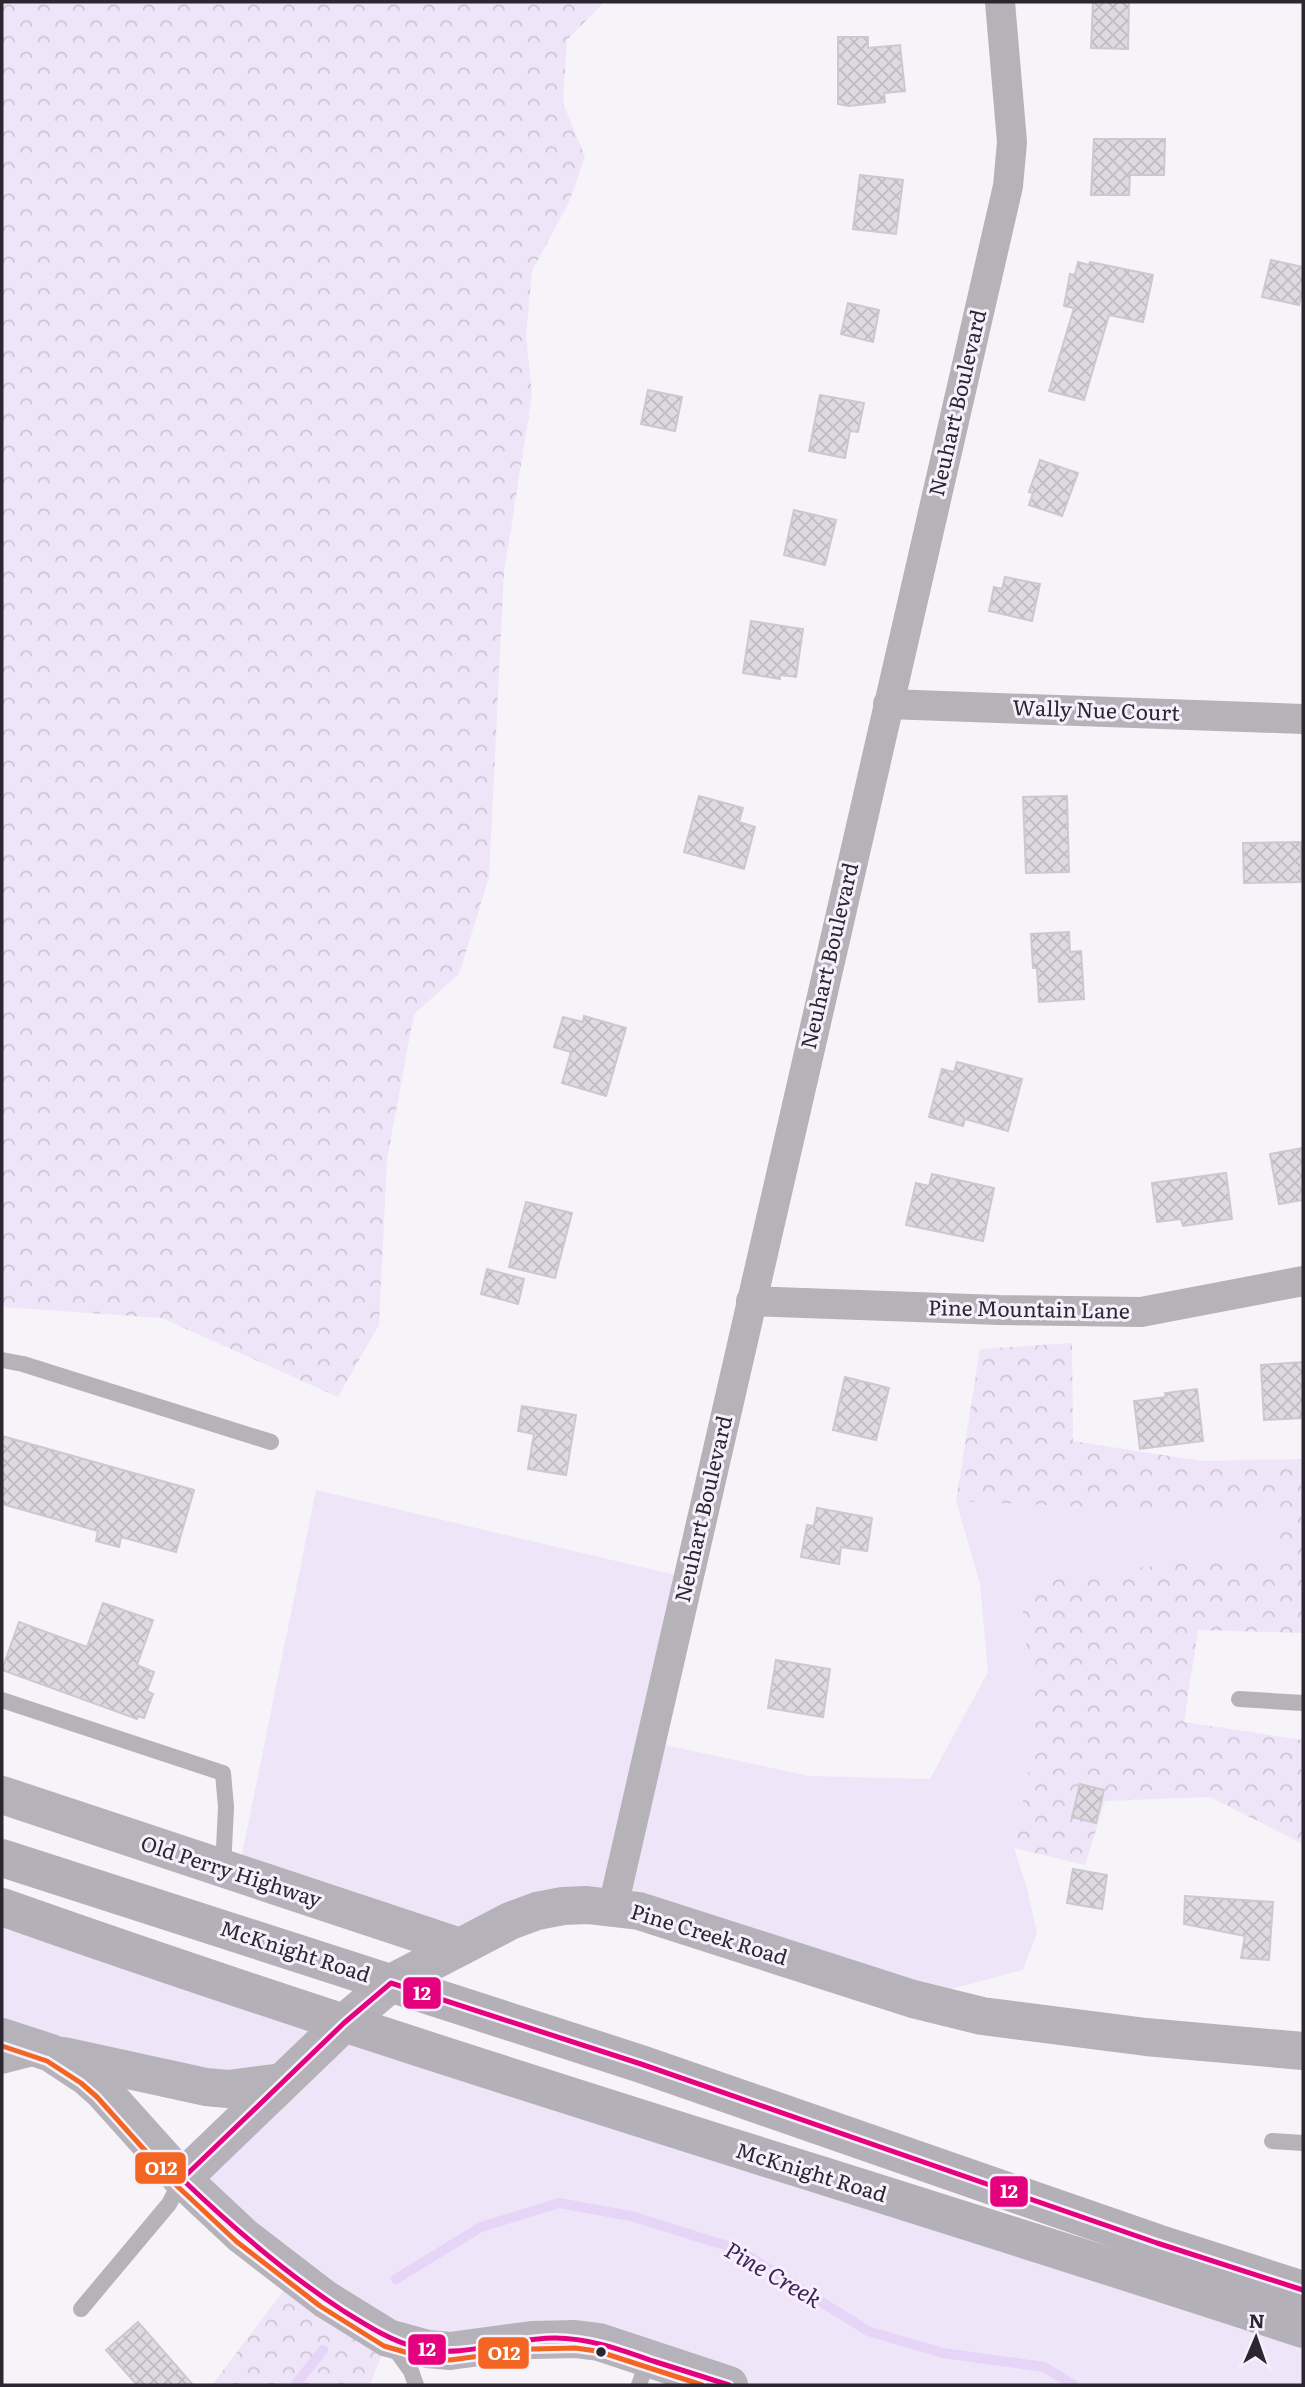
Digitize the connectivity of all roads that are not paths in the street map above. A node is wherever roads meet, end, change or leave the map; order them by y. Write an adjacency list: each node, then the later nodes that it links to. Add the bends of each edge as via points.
1 (1000, 2): 2 (street, Neuhart Boulevard, via 1012,142 1008,186)
2 (888, 704): 3 (street, Wally Nue Court); 5 (street, Neuhart Boulevard)
3 (1303, 719)
4 (1303, 1282): 5 (street, Pine Mountain Lane, via 1141,1312)
5 (751, 1301): 15 (street, Neuhart Boulevard)
6 (2, 1360): 7 (lane)
7 (271, 1442)
8 (1239, 1699): 10 (lane)
9 (2, 1700): 13 (lane, via 223,1773)
10 (1303, 1703)
11 (2, 1795): 13 (street, Old Perry Highway)
12 (2, 1858): 17 (highway, McKnight Road)
13 (223, 1869): 16 (street, Old Perry Highway)
14 (2, 1907): 18 (highway, McKnight Road)
15 (613, 1907): 16 (street, Pine Creek Road, via 563,1906 537,1911); 20 (street, Pine Creek Road, via 639,1911 913,1999 982,2016)
16 (460, 1947): 17 (street, Pine Creek Road)
17 (391, 1983): 18 (street, Pine Creek Road); 27 (highway, McKnight Road)
18 (344, 2023): 23 (street, Pine Creek Road); 29 (highway, McKnight Road)
19 (2, 2037): 21 (street)
20 (1303, 2051)
21 (51, 2053): 22 (lane); 23 (street, via 206,2087); 26 (street, via 103,2091)
22 (2, 2066)
23 (282, 2082): 26 (street, Pine Creek Road)
24 (1272, 2141): 25 (lane)
25 (1303, 2143)
26 (182, 2179): 28 (lane, via 169,2204); 30 (street, via 294,2277)
27 (1303, 2290)
28 (81, 2309)
29 (1303, 2329)
30 (388, 2338): 31 (street, via 428,2350 450,2351 532,2340 599,2342); 32 (lane)
31 (644, 2372): 33 (street)
32 (416, 2385)
33 (729, 2385)

